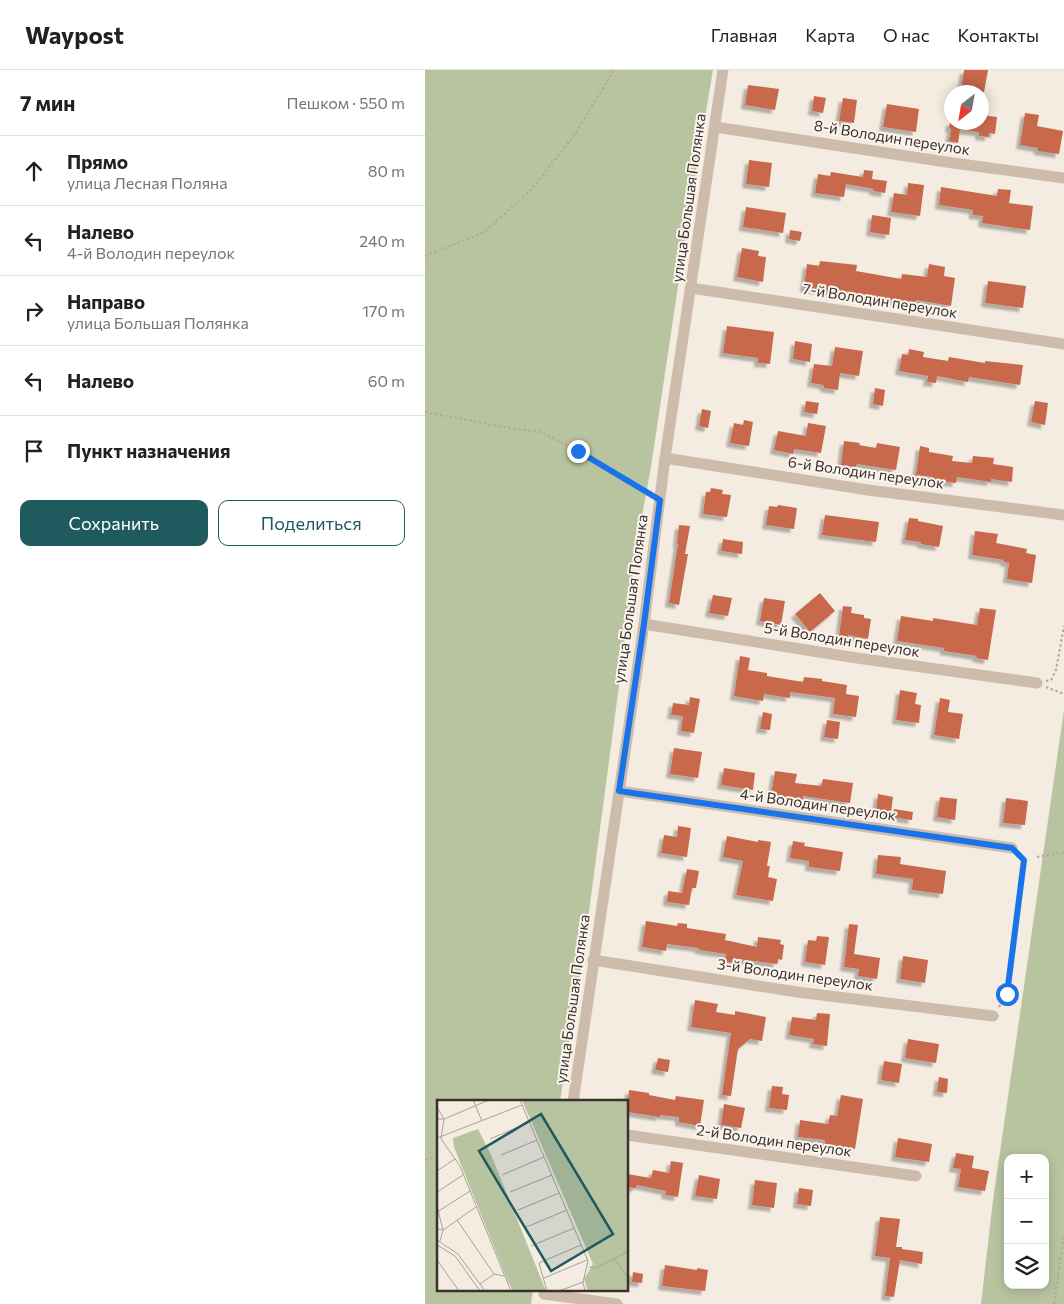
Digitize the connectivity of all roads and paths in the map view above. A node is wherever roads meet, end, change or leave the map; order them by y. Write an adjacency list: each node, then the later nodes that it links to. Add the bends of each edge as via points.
1 (614, 70): 5 (path, via 575,134 532,189 484,232)
2 (723, 70): 3 (street, улица Большая Полянка)
3 (715, 127): 4 (street, 8-й Володин переулок); 6 (street, улица Большая Полянка)
4 (1064, 178)
5 (425, 256)
6 (691, 288): 7 (street, 7-й Володин переулок); 9 (street, улица Большая Полянка)
7 (1064, 344)
8 (425, 412): 10 (path, via 541,432)
9 (665, 458): 10 (street, улица Большая Полянка); 11 (street, 6-й Володин переулок, via 868,490)
10 (660, 500): 12 (street, улица Большая Полянка)
11 (1064, 515)
12 (644, 624): 14 (street, 5-й Володин переулок); 16 (street, улица Большая Полянка)
13 (1064, 626): 14 (path, via 1056,670 1051,680)
14 (1037, 683): 15 (path)
15 (1064, 694)
16 (619, 791): 17 (street, 4-й Володин переулок); 20 (street, улица Большая Полянка)
17 (1012, 848): 21 (path, via 1024,860 1007,994)
18 (1064, 852): 19 (path)
19 (1037, 857)
20 (593, 960): 21 (street, 3-й Володин переулок, via 797,992); 22 (street, улица Большая Полянка)
21 (993, 1016)
22 (573, 1100)
23 (629, 1135): 24 (street, 2-й Володин переулок)
24 (915, 1176)
25 (1064, 1234): 28 (path)
26 (544, 1296): 27 (street)
27 (617, 1304)
28 (1054, 1304)

